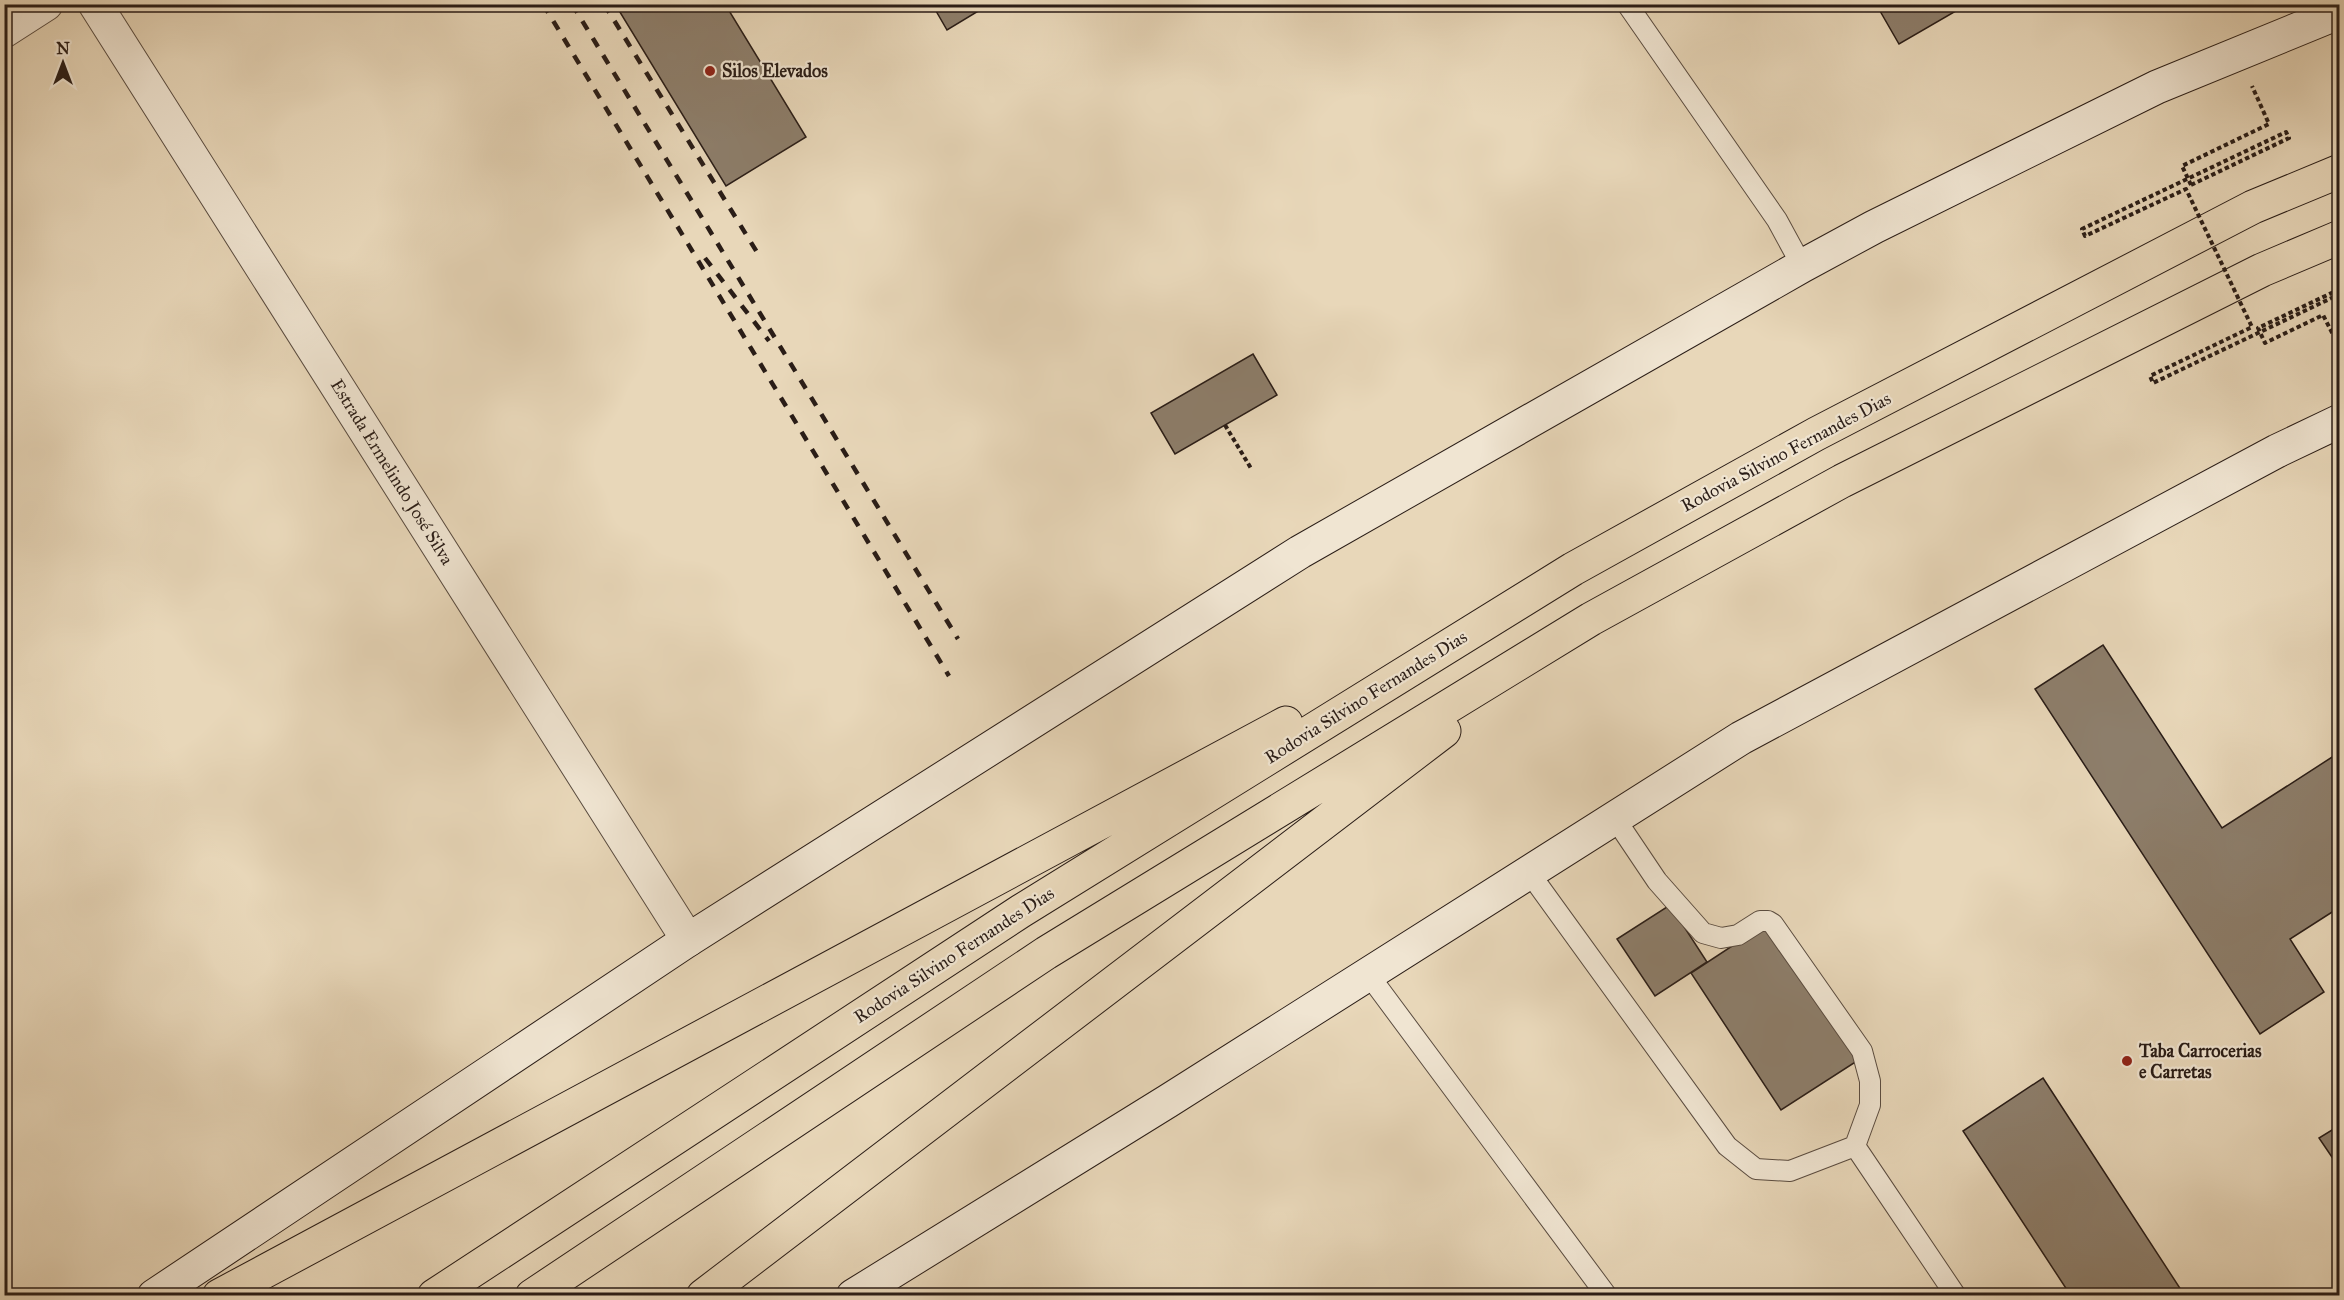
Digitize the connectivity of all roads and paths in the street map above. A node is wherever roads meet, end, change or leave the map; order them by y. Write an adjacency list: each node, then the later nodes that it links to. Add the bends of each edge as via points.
1 (46, 4): 5 (street)
2 (95, 4): 20 (street, Estrada Ermelindo José Silva)
3 (1627, 4): 9 (lane, via 1777,220)
4 (2340, 12): 6 (street)
5 (4, 31)
6 (2238, 54): 9 (street, via 2146,93); 11 (path, bridge, via 2269,124 2182,166 2191,184 2289,138 2286,132 2082,229 2085,236 2186,189 2252,327 2150,376 2153,383)
7 (2340, 171): 16 (highway, Rodovia Silvino Fernandes Dias, via 2253,207 2199,235 1816,434)
8 (2340, 237): 17 (highway, via 2262,270 1842,481)
9 (1802, 266): 20 (street, via 1300,552)
10 (2340, 289): 12 (path, via 2258,328 2265,343 2323,315)
11 (2340, 294)
12 (2340, 348)
13 (2340, 421): 18 (street, via 1741,738)
14 (1225, 425): 15 (path)
15 (1252, 470)
16 (1573, 569): 24 (highway); 25 (highway, Rodovia Silvino Fernandes Dias, via 1021,911)
17 (1591, 619): 26 (highway, via 1046,953); 27 (highway)
18 (1614, 816): 19 (street); 22 (lane, via 1657,881 1704,933 1720,938 1738,934 1760,921 1773,924 1862,1051 1870,1082 1870,1106)
19 (1528, 871): 21 (street); 22 (lane, via 1727,1146 1756,1169 1790,1171)
20 (688, 940): 23 (street)
21 (1368, 975): 28 (street); 29 (lane)
22 (1856, 1146): 30 (lane)
23 (154, 1296)
24 (219, 1296)
25 (434, 1296)
26 (532, 1296)
27 (703, 1296)
28 (853, 1296)
29 (1606, 1296)
30 (1956, 1296)

